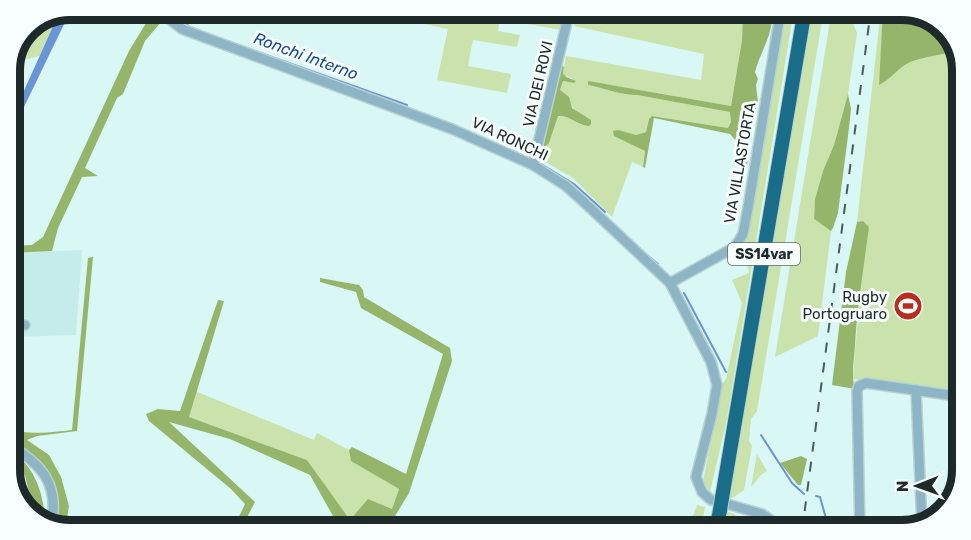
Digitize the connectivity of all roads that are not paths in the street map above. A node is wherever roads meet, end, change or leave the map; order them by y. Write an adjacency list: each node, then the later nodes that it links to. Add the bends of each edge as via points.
1 (170, 20): 5 (street, VIA RONCHI, via 182,29 452,129)
2 (567, 20): 5 (street, VIA DEI ROVI)
3 (779, 20): 6 (street, VIA VILLASTORTA, via 741,240)
4 (802, 20): 12 (highway, SS14var)
5 (533, 165): 6 (street, VIA RONCHI, via 566,186)
6 (670, 283): 12 (street, VIA RONCHI, via 716,377 712,414 696,477 702,492)
7 (20, 325): 8 (street)
8 (25, 325)
9 (916, 390): 10 (street); 13 (street); 17 (street, via 866,383 857,390)
10 (952, 395)
11 (20, 451): 14 (street, via 42,470 49,485)
12 (720, 503): 15 (highway, SS14var); 16 (street)
13 (922, 516)
14 (53, 517)
15 (718, 520)
16 (770, 520)
17 (860, 520)

